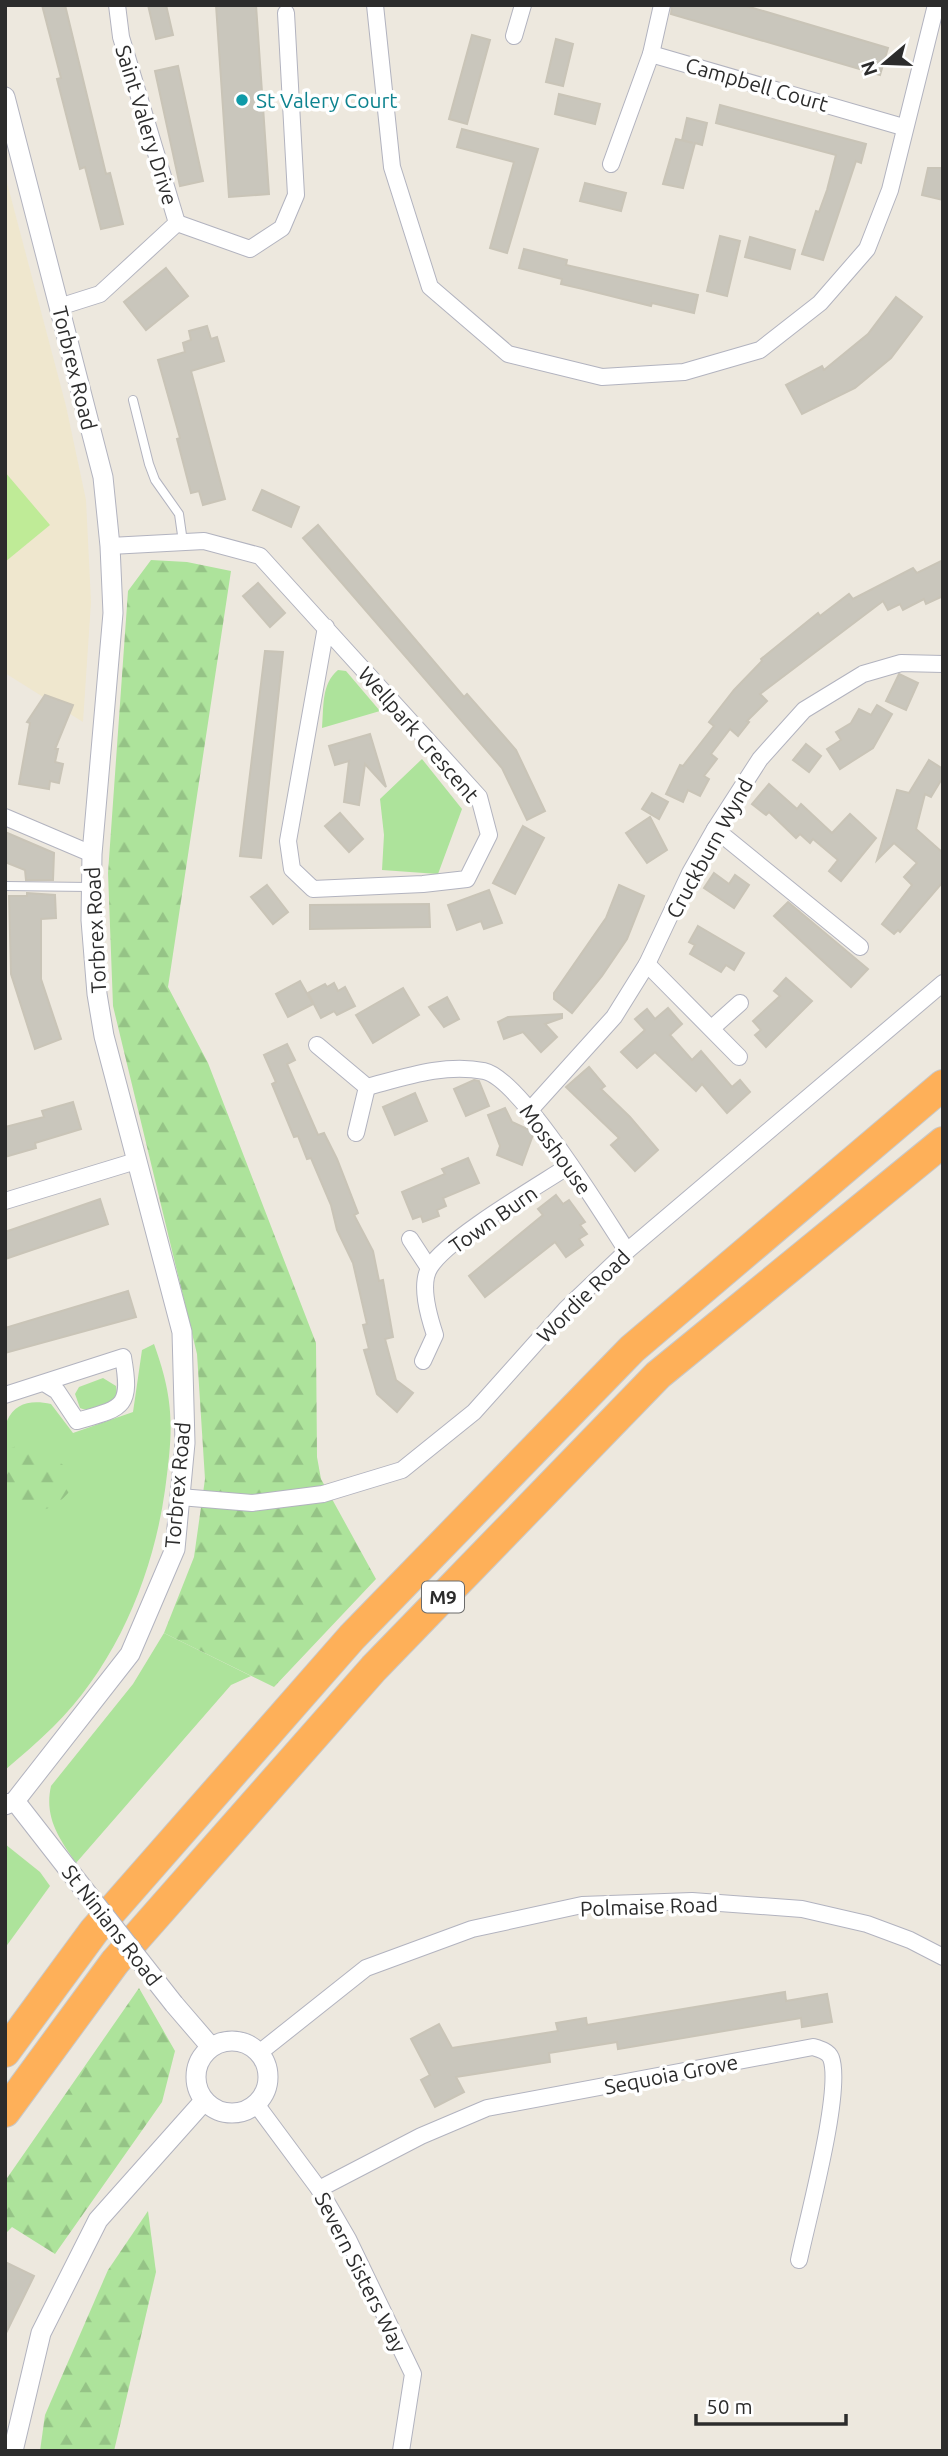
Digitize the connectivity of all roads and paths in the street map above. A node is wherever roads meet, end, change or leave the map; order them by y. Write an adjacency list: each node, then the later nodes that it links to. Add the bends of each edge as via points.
1 (117, 5): 12 (street, Saint Valery Drive, via 121,37)
2 (375, 5): 10 (street, via 392,167 430,286 508,354 602,377 684,372 760,350 821,303 867,249 890,190)
3 (523, 5): 7 (street)
4 (662, 5): 8 (street)
5 (936, 5): 10 (street)
6 (286, 13): 12 (street, via 296,195 282,228 250,249)
7 (514, 36)
8 (651, 54): 10 (street, Campbell Court); 11 (street)
9 (6, 99): 13 (street, Torbrex Road)
10 (903, 127)
11 (611, 164)
12 (177, 223): 13 (street, Saint Valery Drive, via 100,294)
13 (59, 307): 16 (street, Torbrex Road, via 103,477)
14 (133, 400): 15 (lane, via 149,464 179,514)
15 (184, 542): 16 (street, Wellpark Crescent); 17 (street, Wellpark Crescent, via 204,541 260,556)
16 (110, 546): 21 (street, Torbrex Road, via 113,613)
17 (326, 627): 17 (street, Wellpark Crescent, via 288,841 292,869 313,889 467,878 489,835 478,797)
18 (943, 664): 20 (street, Cruckburn Wynd, via 901,663 863,674 804,710 760,759)
19 (5, 817): 21 (street)
20 (715, 829): 24 (street); 25 (street, Cruckburn Wynd)
21 (92, 854): 23 (street, Torbrex Road)
22 (5, 886): 23 (lane)
23 (92, 887): 36 (street, Torbrex Road, via 97,995)
24 (860, 947)
25 (647, 964): 28 (street); 33 (street, Cruckburn Wynd, via 614,1017)
26 (943, 983): 40 (street, Wordie Road)
27 (740, 1003): 28 (street)
28 (712, 1028): 30 (street)
29 (317, 1045): 32 (street)
30 (740, 1057)
31 (943, 1085): 49 (highway, M9, via 632,1349 352,1637 94,1931)
32 (368, 1087): 33 (street, Mosshouse, via 432,1070 487,1071); 34 (street)
33 (531, 1109): 37 (street, Mosshouse)
34 (356, 1133)
35 (943, 1142): 53 (highway, M9, via 658,1375 402,1639 116,1962)
36 (136, 1161): 38 (street); 45 (street, Torbrex Road, via 182,1332 185,1443)
37 (570, 1164): 40 (street, Mosshouse); 41 (street, Town Burn, via 459,1238)
38 (5, 1201)
39 (410, 1238): 41 (street)
40 (627, 1251): 45 (street, Wordie Road, via 566,1310 474,1412 402,1470 323,1494 252,1503)
41 (429, 1268): 42 (street, Town Burn, via 425,1304 435,1335)
42 (423, 1361)
43 (44, 1382): 43 (street, via 57,1391 77,1421 117,1410 127,1380 123,1357); 44 (street)
44 (5, 1395)
45 (180, 1497): 46 (street, Torbrex Road, via 175,1549 130,1654)
46 (10, 1803): 48 (street, St Ninians Road, bridge)
47 (943, 1957): 50 (street, Polmaise Road, via 867,1924 802,1909 692,1901 582,1905 472,1929 366,1968)
48 (211, 2047): 50 (street, via 241,2042); 51 (street, via 202,2055 195,2078)
49 (5, 2052)
50 (259, 2053): 52 (street, via 268,2073)
51 (204, 2101): 52 (street, via 235,2113); 56 (street, via 98,2220 41,2333)
52 (256, 2104): 54 (street, Severn Sisters Way)
53 (5, 2112)
54 (319, 2189): 55 (street, Sequoia Grove, via 487,2108 813,2047 832,2059 832,2105); 57 (street, Severn Sisters Way, via 413,2374)
55 (799, 2260)
56 (13, 2451)
57 (401, 2451)

